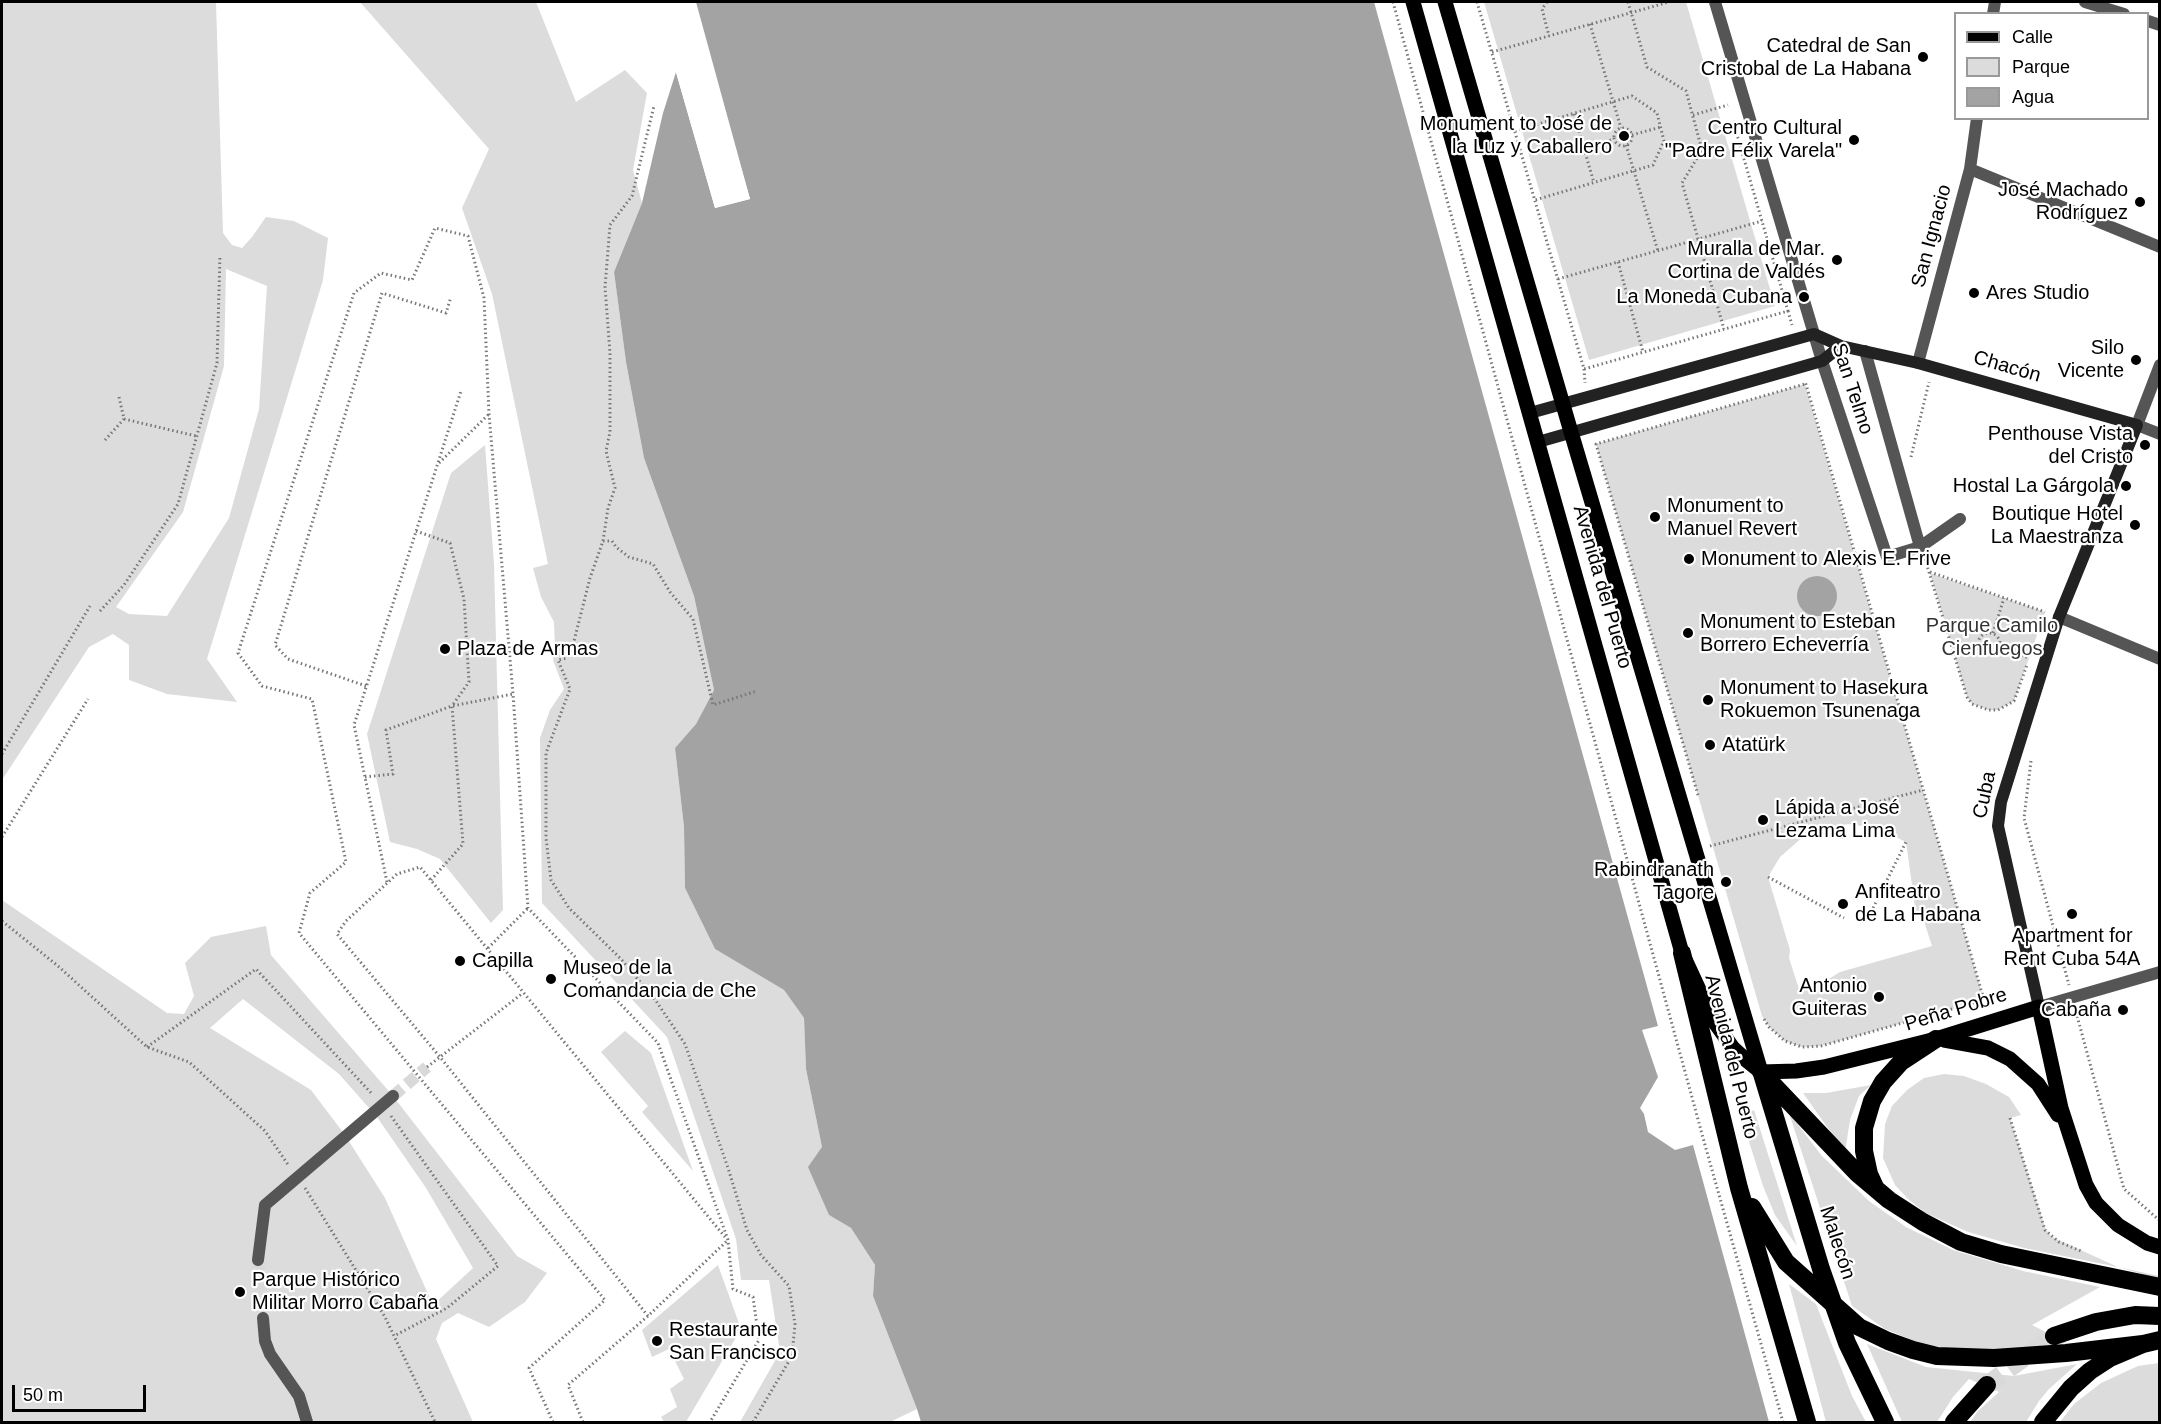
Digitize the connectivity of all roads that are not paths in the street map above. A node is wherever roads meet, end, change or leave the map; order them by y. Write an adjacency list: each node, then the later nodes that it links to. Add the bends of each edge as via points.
1 (1413, 2): 16 (main road, Avenida del Puerto)
2 (1445, 2): 15 (main road, Avenida del Puerto)
3 (1715, 2): 9 (street, San Telmo)
4 (2085, 2): 5 (street)
5 (2118, 12)
6 (1977, 120): 7 (street, San Ignacio)
7 (1970, 169): 8 (street); 13 (street, San Ignacio)
8 (2160, 247)
9 (1814, 334): 10 (street, Chacón); 12 (street, San Telmo); 15 (street)
10 (1841, 346): 11 (street, Chacón); 12 (street)
11 (1864, 351): 13 (street, Chacón); 22 (street, San Telmo)
12 (1822, 361): 18 (street); 22 (street, San Telmo, via 1887,557)
13 (1918, 363): 17 (street, Chacón)
14 (2160, 365): 17 (street, Cuba)
15 (1563, 404): 16 (street); 18 (main road, Avenida del Puerto)
16 (1530, 413): 20 (main road, Avenida del Puerto)
17 (2137, 425): 19 (street, Chacón); 23 (street, Cuba)
18 (1570, 432): 20 (street); 29 (main road, Avenida del Puerto)
19 (2160, 434)
20 (1538, 442): 25 (main road, Avenida del Puerto)
21 (1960, 519): 22 (street)
22 (1920, 546)
23 (2059, 617): 24 (street); 27 (street, Cuba, via 2001,802 1998,826)
24 (2160, 659)
25 (1682, 953): 29 (main road, via 1713,1020 1733,1048); 32 (highway, Avenida del Puerto)
26 (2160, 972): 27 (street, Peña Pobre)
27 (2039, 1007): 28 (main road, Peña Pobre); 31 (main road, Cuba)
28 (1936, 1039): 29 (main road, Peña Pobre, via 1824,1068); 31 (main road, via 1988,1048 2015,1063 2045,1093); 33 (highway, via 1892,1071 1868,1110 1864,1151 1871,1179)
29 (1761, 1072): 33 (highway, via 1843,1159); 44 (highway, Malecón, via 1847,1343)
30 (393, 1096): 35 (street, via 265,1205)
31 (2072, 1145): 34 (main road, Cuba, via 2096,1203 2118,1225)
32 (1739, 1188): 40 (highway, via 1786,1262 1859,1327 1888,1341 1937,1356 1965,1358 2066,1353); 43 (highway)
33 (1881, 1193): 36 (highway, via 1909,1214 1961,1242)
34 (2160, 1247)
35 (258, 1260)
36 (2160, 1287)
37 (2160, 1316): 39 (highway, via 2135,1315 2096,1322)
38 (263, 1318): 42 (street, via 270,1354 299,1396)
39 (2054, 1336)
40 (2151, 1342): 46 (highway, via 2110,1358 2090,1371)
41 (1987, 1385): 45 (highway)
42 (307, 1422)
43 (1807, 1422)
44 (1885, 1422)
45 (1954, 1422)
46 (2043, 1422)

